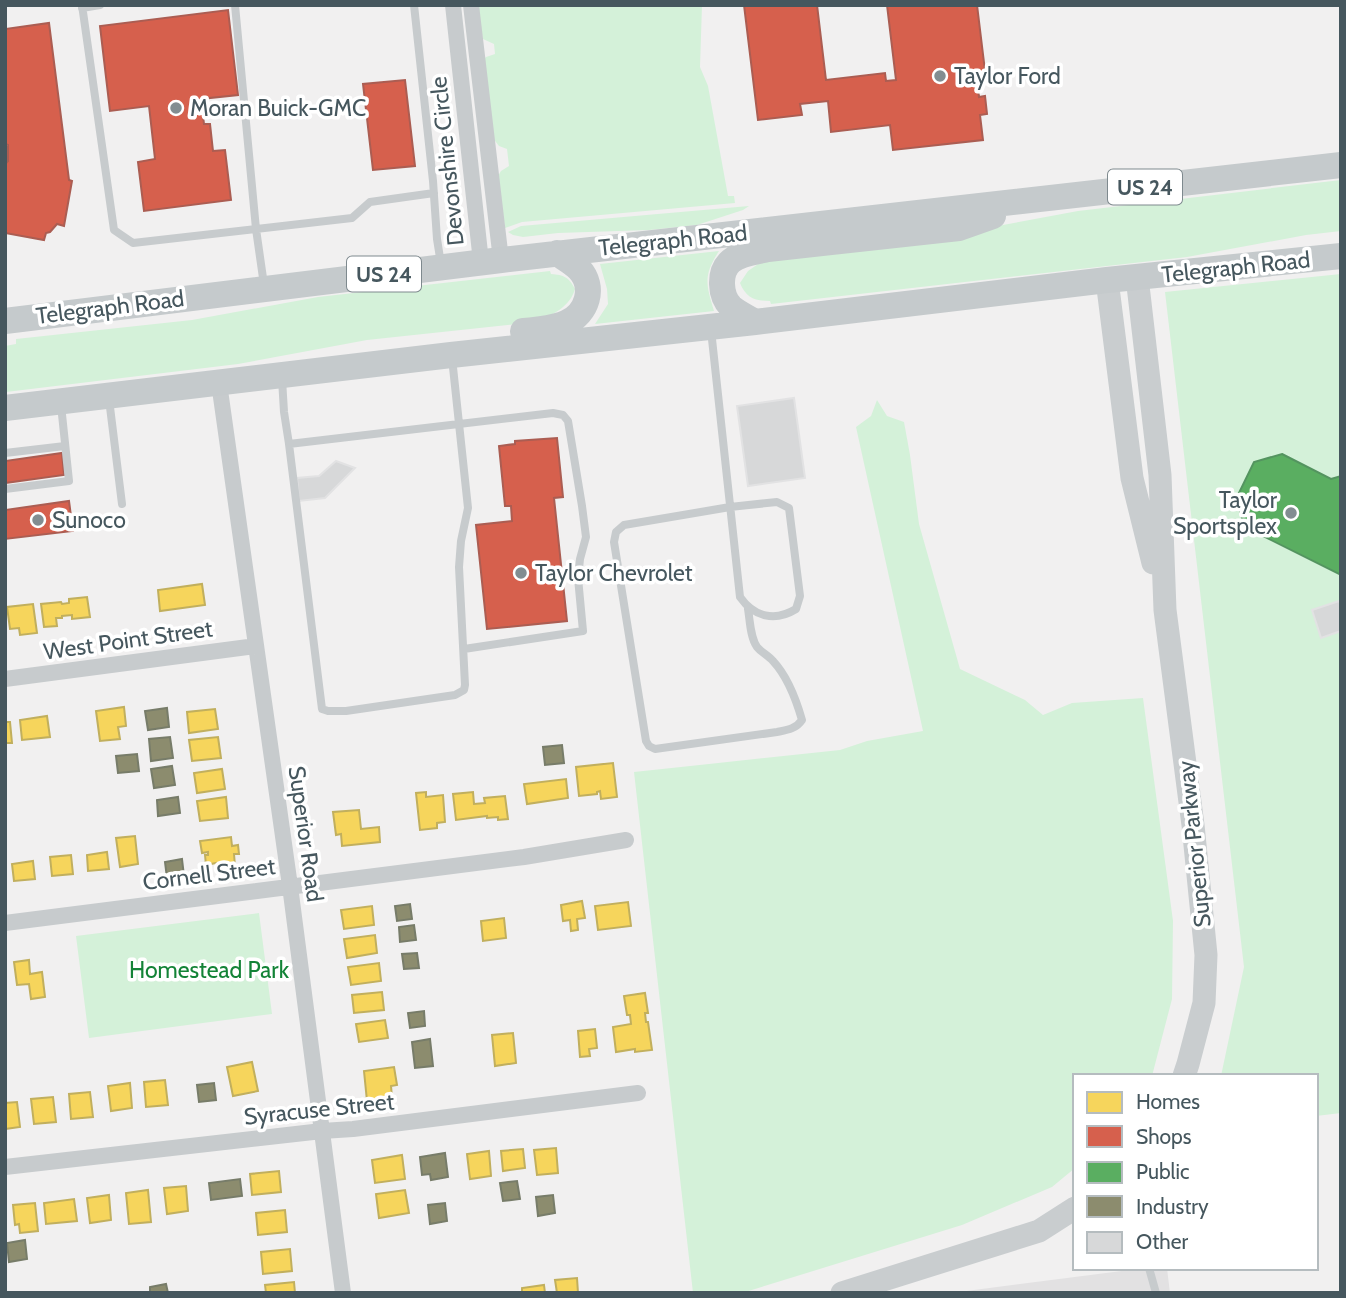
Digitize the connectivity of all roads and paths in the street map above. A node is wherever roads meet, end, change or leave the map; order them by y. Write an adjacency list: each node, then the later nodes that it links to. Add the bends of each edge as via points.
1 (100, 5): 6 (lane)
2 (235, 5): 12 (lane)
3 (414, 5): 10 (lane)
4 (453, 5): 8 (street, Devonshire Circle)
5 (471, 5): 7 (street, Devonshire Circle)
6 (82, 6): 12 (lane, via 114,230 134,243)
7 (477, 53): 8 (street, Devonshire Circle); 16 (street, Devonshire Circle)
8 (458, 54): 16 (street, Devonshire Circle)
9 (1341, 165): 11 (main road, Telegraph Road / US 24)
10 (434, 192): 12 (lane, via 370,202 352,218); 17 (lane)
11 (1038, 200): 14 (main road, Telegraph Road / US 24); 23 (main road, via 959,228 746,254 726,267 722,288 733,309)
12 (256, 229): 21 (lane)
13 (1341, 238): 18 (main road, via 1266,250)
14 (557, 253): 16 (main road, Telegraph Road / US 24); 27 (main road, via 581,271 587,282 584,308 566,323 340,353 319,357)
15 (1341, 256): 18 (main road, Telegraph Road)
16 (491, 261): 17 (main road, Telegraph Road / US 24)
17 (442, 267): 21 (main road, Telegraph Road / US 24)
18 (1226, 268): 19 (main road, Telegraph Road)
19 (1137, 277): 20 (main road, Telegraph Road); 40 (main road, Superior Parkway, via 1160,475)
20 (1107, 280): 23 (main road, Telegraph Road); 40 (main road, Superior Parkway, via 1132,478)
21 (265, 288): 22 (main road, Telegraph Road / US 24); 25 (main road, via 193,312)
22 (5, 320)
23 (755, 322): 24 (main road, Telegraph Road)
24 (710, 327): 26 (main road, Telegraph Road); 38 (lane)
25 (5, 335)
26 (451, 355): 27 (main road, Telegraph Road); 32 (lane)
27 (282, 376): 28 (main road, Telegraph Road); 33 (lane)
28 (219, 383): 29 (main road, Telegraph Road); 41 (street, Superior Road)
29 (109, 396): 30 (main road, Telegraph Road); 37 (lane)
30 (60, 401): 31 (main road, Telegraph Road); 34 (lane)
31 (5, 408)
32 (459, 425): 33 (lane); 42 (lane, via 468,509 458,566); 42 (lane, via 563,415 570,428 586,537 578,578 583,631)
33 (289, 444): 42 (lane, via 322,709 346,711 455,695 466,685)
34 (65, 446): 35 (lane, via 22,455); 36 (lane, via 69,481 64,478)
35 (5, 453)
36 (5, 489)
37 (121, 505)
38 (730, 507): 39 (lane, via 740,597); 39 (lane, via 777,502 789,508 800,596 796,609 775,617); 39 (lane, via 624,525 616,531 614,542 649,746 655,749 777,732 796,727 802,720 784,673 757,646)
39 (748, 609)
40 (1165, 610): 47 (main road, Superior Parkway, via 1206,955 1203,1003)
41 (256, 646): 43 (street, West Point Street); 45 (street, Superior Road)
42 (464, 649)
43 (5, 679)
44 (626, 841): 45 (street, Cornell Street)
45 (290, 886): 46 (street, Cornell Street); 49 (street, Superior Road)
46 (5, 923)
47 (1185, 1074)
48 (638, 1093): 49 (street, Syracuse Street)
49 (323, 1131): 50 (street, Syracuse Street); 53 (street, Superior Road)
50 (5, 1167)
51 (1073, 1209): 54 (main road, via 1039,1231)
52 (1150, 1270): 55 (lane)
53 (343, 1293)
54 (842, 1293)
55 (1156, 1293)

